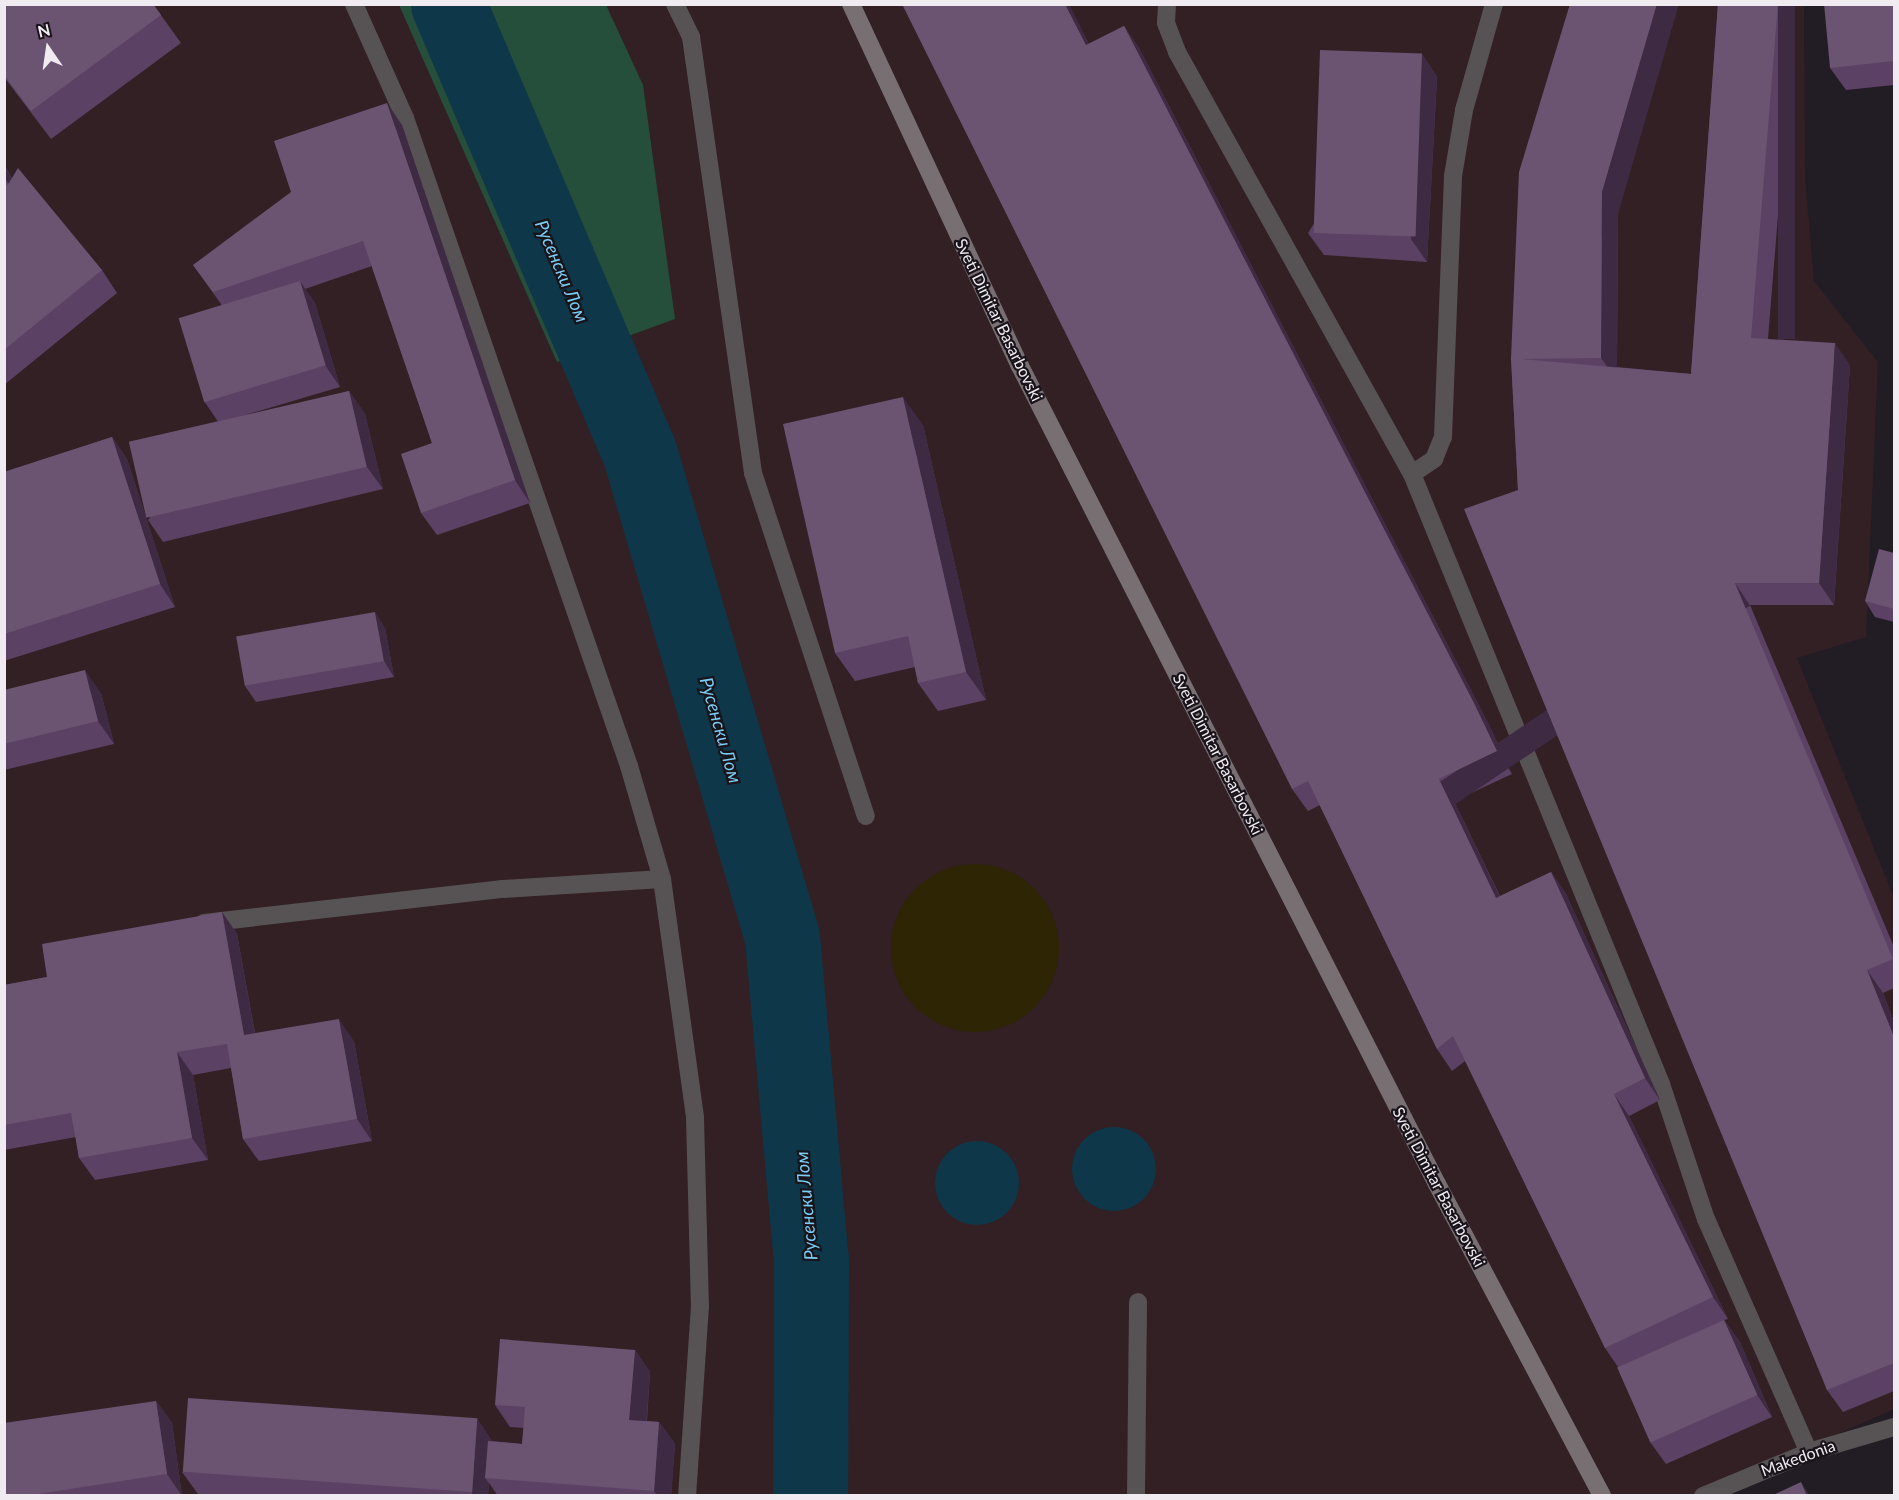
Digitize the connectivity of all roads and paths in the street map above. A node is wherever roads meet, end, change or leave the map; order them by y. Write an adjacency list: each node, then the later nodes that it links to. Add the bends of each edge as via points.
1 (354, 4): 8 (street, via 408,129 629,766)
2 (675, 4): 7 (street, via 691,37 753,472)
3 (851, 4): 15 (street, Sveti Dimitar Basarbovski, via 1020,366 1437,1184)
4 (1167, 4): 6 (street, via 1166,23 1177,52)
5 (1494, 4): 6 (street, via 1464,110 1453,176 1443,437 1434,459)
6 (1412, 474): 12 (street, via 1661,1084 1706,1219)
7 (866, 816)
8 (662, 879): 9 (street, via 503,889); 13 (street, via 695,1118 700,1306)
9 (186, 927)
10 (1138, 1302): 14 (street)
11 (1894, 1427): 12 (street, Makedonia)
12 (1809, 1452): 16 (street, Makedonia)
13 (687, 1496)
14 (1136, 1496)
15 (1602, 1496)
16 (1703, 1496)

